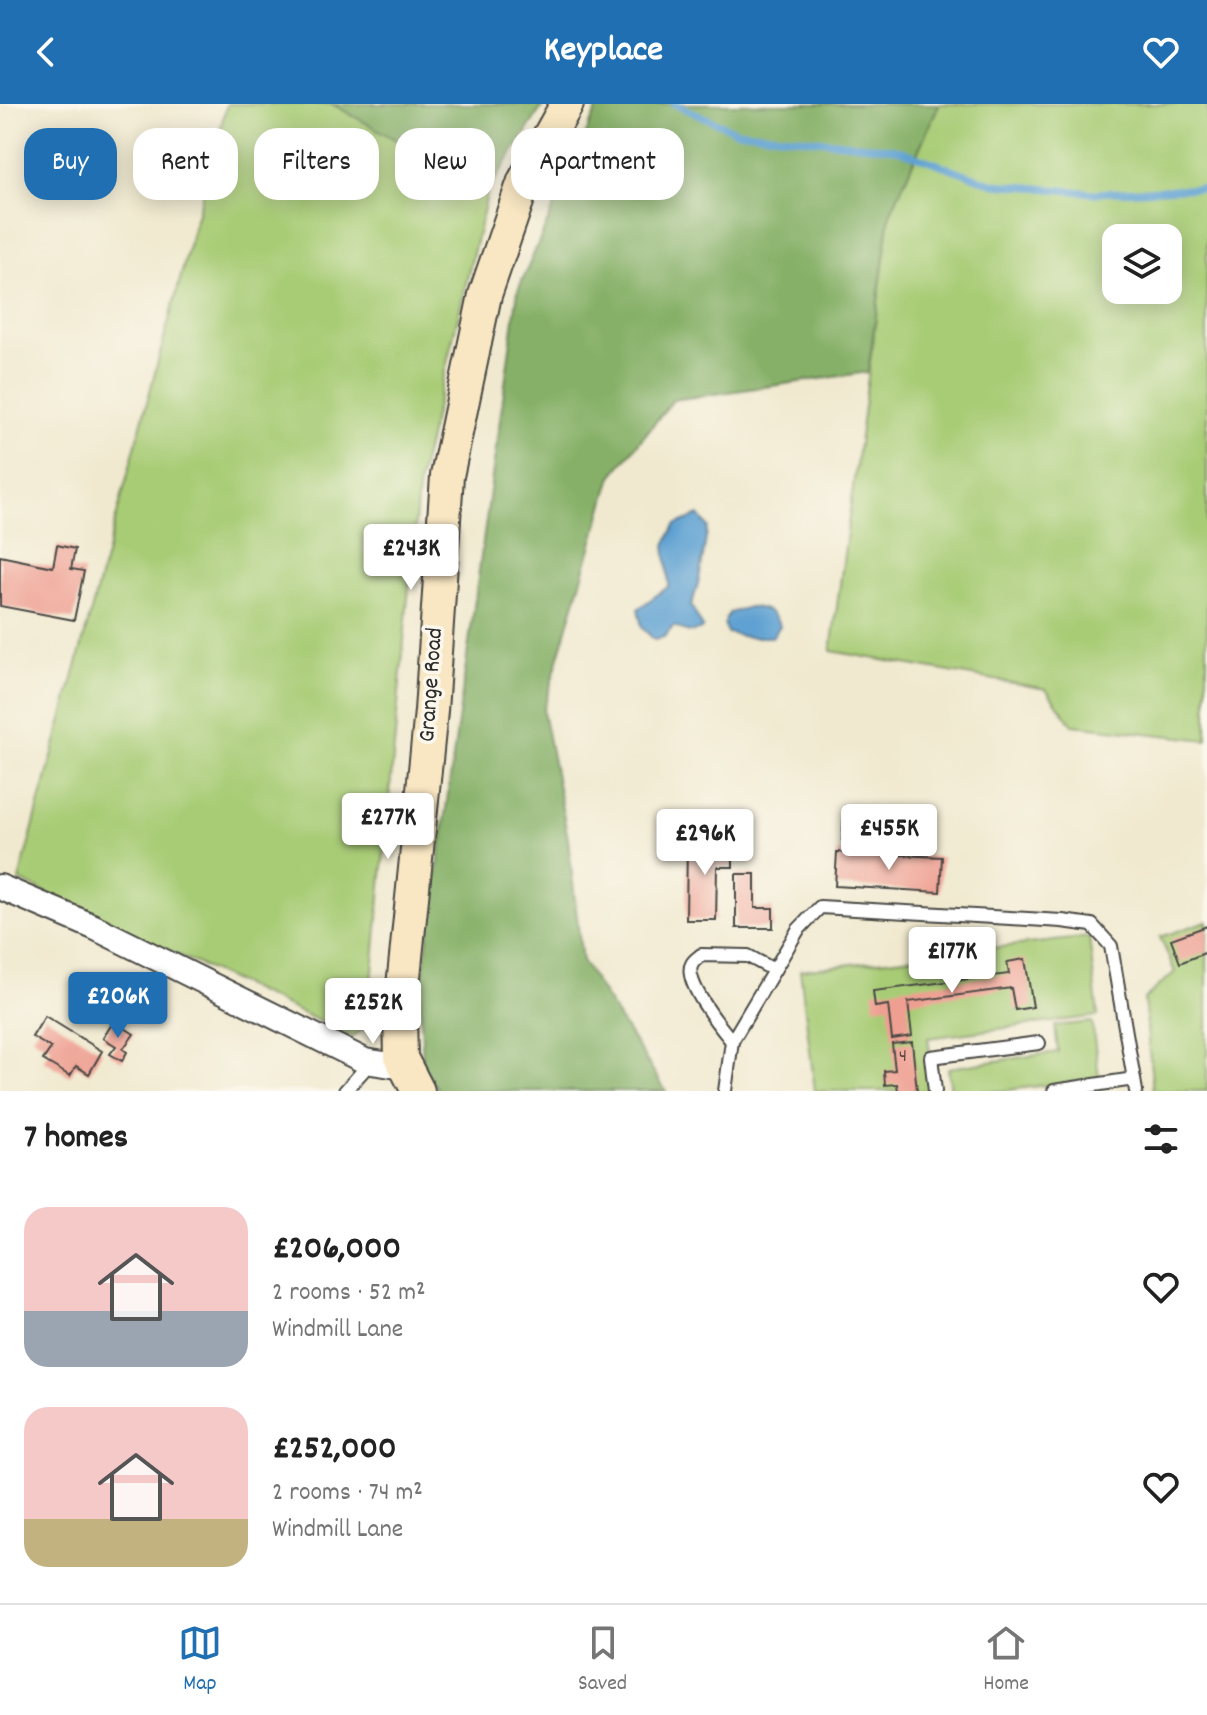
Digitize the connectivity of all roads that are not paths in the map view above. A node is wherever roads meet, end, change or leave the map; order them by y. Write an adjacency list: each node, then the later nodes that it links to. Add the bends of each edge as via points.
1 (567, 104): 7 (main road, Grange Road, via 524,181 485,295 447,476 431,711 400,1016 401,1058)
2 (0, 887): 6 (street)
3 (774, 970): 4 (lane); 4 (lane, via 748,956 701,955 692,964 690,972 703,1002); 8 (lane, via 798,930 820,907 1092,925 1111,946)
4 (732, 1041): 10 (lane)
5 (1039, 1043): 11 (lane, via 931,1057)
6 (371, 1062): 7 (street); 9 (lane)
7 (411, 1079)
8 (1135, 1085): 12 (lane)
9 (345, 1091)
10 (725, 1091)
11 (935, 1091)
12 (1054, 1091)

